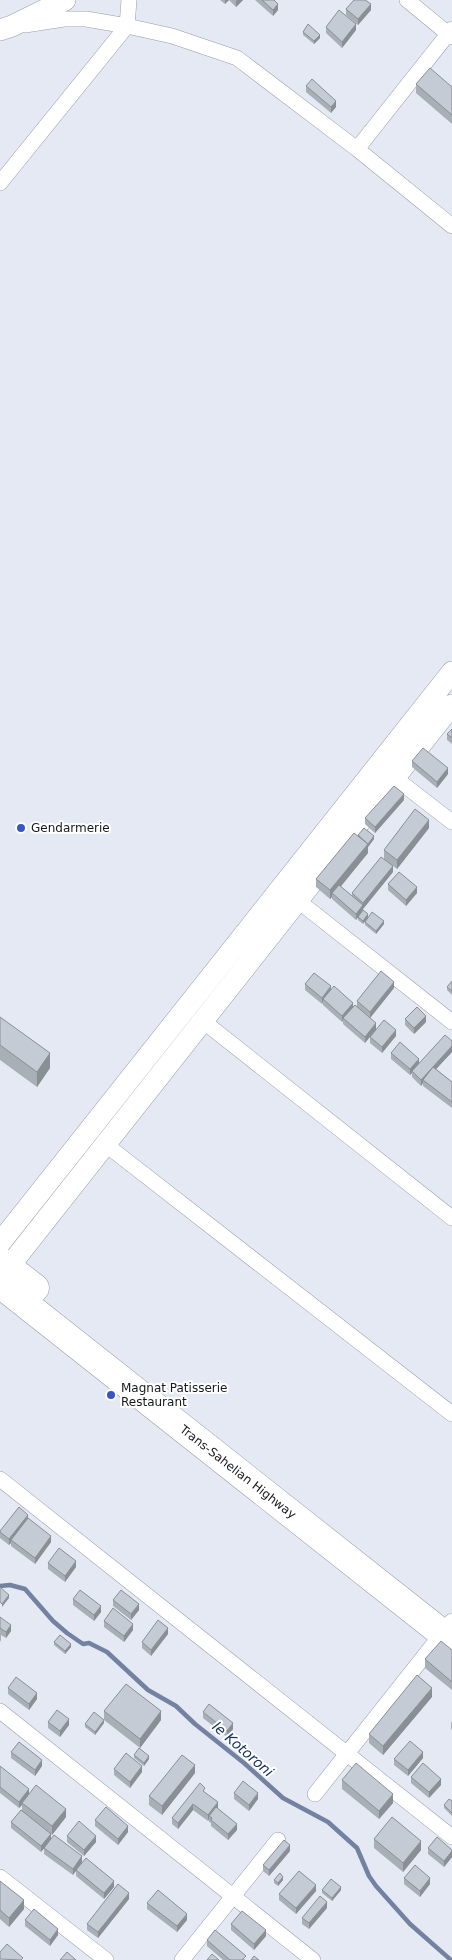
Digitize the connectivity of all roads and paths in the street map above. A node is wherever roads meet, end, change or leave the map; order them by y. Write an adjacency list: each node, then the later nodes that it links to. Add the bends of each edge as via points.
1 (65, 0): 5 (street)
2 (129, 0): 4 (street)
3 (407, 0): 6 (street)
4 (127, 26): 5 (street, via 64,19); 7 (street, via 172,36 238,58); 8 (street)
5 (6, 28)
6 (451, 34): 7 (street)
7 (357, 149): 9 (street)
8 (0, 183)
9 (452, 226)
10 (452, 672): 19 (street)
11 (452, 705): 12 (street)
12 (395, 778): 13 (street); 14 (street)
13 (452, 822)
14 (298, 900): 15 (street); 16 (street)
15 (203, 1021): 17 (street); 18 (street)
16 (452, 1022)
17 (105, 1144): 19 (street); 20 (street)
18 (452, 1218)
19 (2, 1267): 22 (highway, Trans-Sahelian Highway)
20 (452, 1414)
21 (0, 1479): 24 (street)
22 (450, 1628): 24 (street)
23 (0, 1711): 29 (street)
24 (348, 1754): 25 (street); 26 (street)
25 (315, 1794)
26 (452, 1836)
27 (278, 1840): 29 (street)
28 (0, 1878): 30 (street)
29 (232, 1896): 31 (street); 32 (street)
30 (106, 1960)
31 (182, 1960)
32 (313, 1960)

